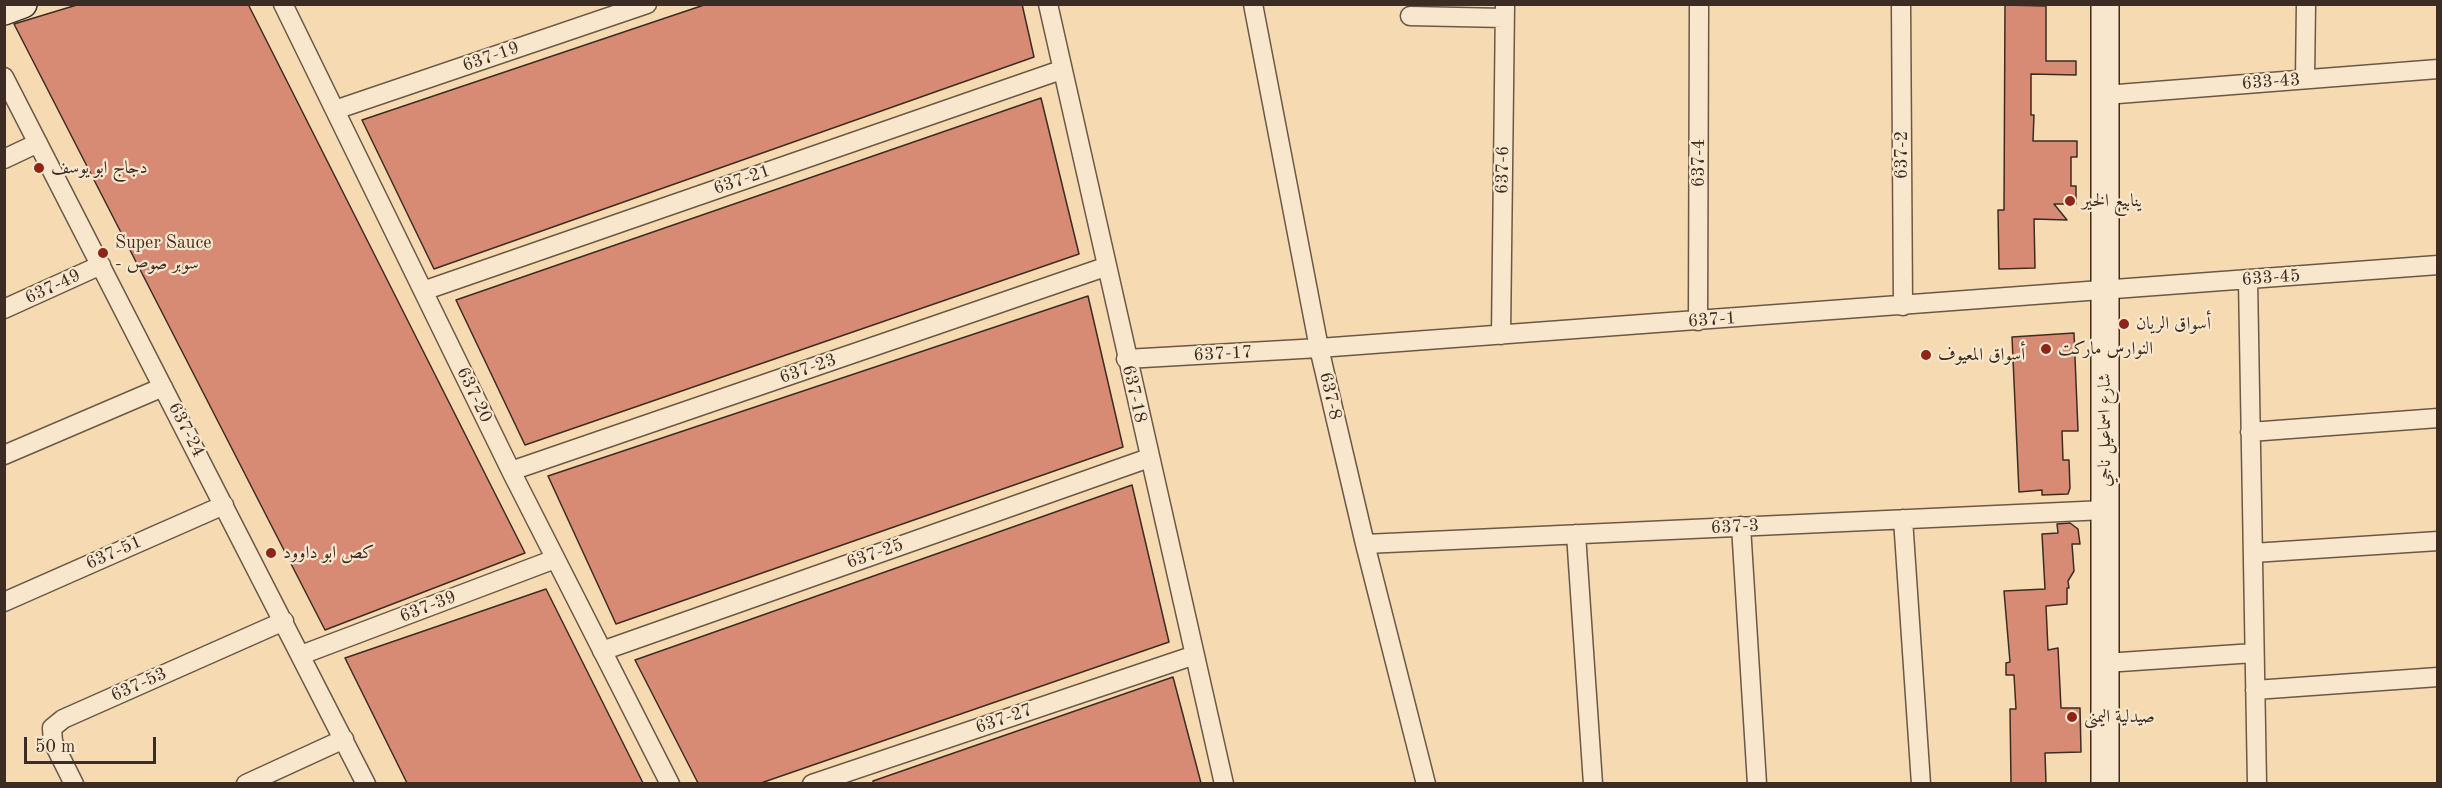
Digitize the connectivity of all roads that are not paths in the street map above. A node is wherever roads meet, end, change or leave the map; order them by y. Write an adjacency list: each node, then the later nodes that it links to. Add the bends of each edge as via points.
1 (22, 4): 10 (street)
2 (283, 4): 18 (street, 637-20)
3 (646, 4): 18 (street, 637-19)
4 (1047, 4): 14 (street, 637-18)
5 (1253, 4): 31 (street, 637-8)
6 (1699, 4): 29 (street, 637-4)
7 (1901, 4): 27 (street, 637-2)
8 (2105, 4): 17 (street, شارع اسماعيل ناجي)
9 (2306, 4): 16 (street)
10 (4, 11)
11 (1505, 11): 12 (street); 30 (street, 637-6)
12 (1410, 16)
13 (2438, 69): 16 (street, 633-43)
14 (1061, 70): 23 (street, 637-18); 25 (street, 637-21)
15 (4, 77): 19 (street, 637-24)
16 (2305, 79): 17 (street, 633-43)
17 (2105, 95): 26 (street, شارع اسماعيل ناجي)
18 (335, 110): 25 (street, 637-20)
19 (38, 143): 20 (street); 21 (street, 637-24)
20 (4, 159)
21 (101, 265): 28 (street, 637-49); 33 (street, 637-24)
22 (2438, 265): 24 (street, 633-45)
23 (1105, 267): 32 (street, 637-18); 38 (street, 637-23)
24 (2248, 280): 26 (street, 633-45); 35 (street)
25 (423, 291): 38 (street, 637-20)
26 (2105, 291): 27 (street, 637-1); 40 (street, شارع اسماعيل ناجي)
27 (1903, 306): 29 (street, 637-1)
28 (4, 309)
29 (1698, 321): 30 (street, 637-1)
30 (1501, 335): 31 (street, 637-1)
31 (1319, 348): 32 (street, 637-17); 45 (street, 637-8)
32 (1126, 359): 37 (street, 637-18)
33 (163, 387): 36 (street); 39 (street, 637-24)
34 (2438, 418): 35 (street)
35 (2250, 432): 46 (street)
36 (4, 455)
37 (1149, 458): 50 (street, 637-25); 53 (street, 637-18)
38 (511, 471): 47 (street, 637-20)
39 (224, 505): 48 (street, 637-51); 49 (street, 637-24)
40 (2105, 510): 41 (street, 637-3); 54 (street, شارع اسماعيل ناجي)
41 (1903, 519): 42 (street, 637-3); 67 (street)
42 (1741, 526): 43 (street, 637-3); 66 (street)
43 (1576, 534): 45 (street, 637-3); 65 (street)
44 (2438, 541): 46 (street)
45 (1365, 544): 64 (street, 637-8)
46 (2253, 553): 51 (street)
47 (555, 559): 50 (street, 637-20); 52 (street, 637-39)
48 (4, 602)
49 (284, 621): 52 (street, 637-24); 58 (street, 637-53, via 63,719 52,728 52,742)
50 (602, 651): 61 (street, 637-20)
51 (2254, 652): 54 (street); 56 (street)
52 (301, 655): 57 (street, 637-24)
53 (1195, 655): 62 (street, 637-27); 63 (street, 637-18)
54 (2105, 663): 68 (street, شارع اسماعيل ناجي)
55 (2438, 677): 56 (street)
56 (2255, 690): 69 (street)
57 (344, 739): 59 (street); 60 (street, 637-24)
58 (74, 783)
59 (246, 783)
60 (366, 783)
61 (670, 783)
62 (812, 783)
63 (1224, 783)
64 (1426, 783)
65 (1593, 783)
66 (1757, 783)
67 (1921, 783)
68 (2105, 783)
69 (2257, 783)

